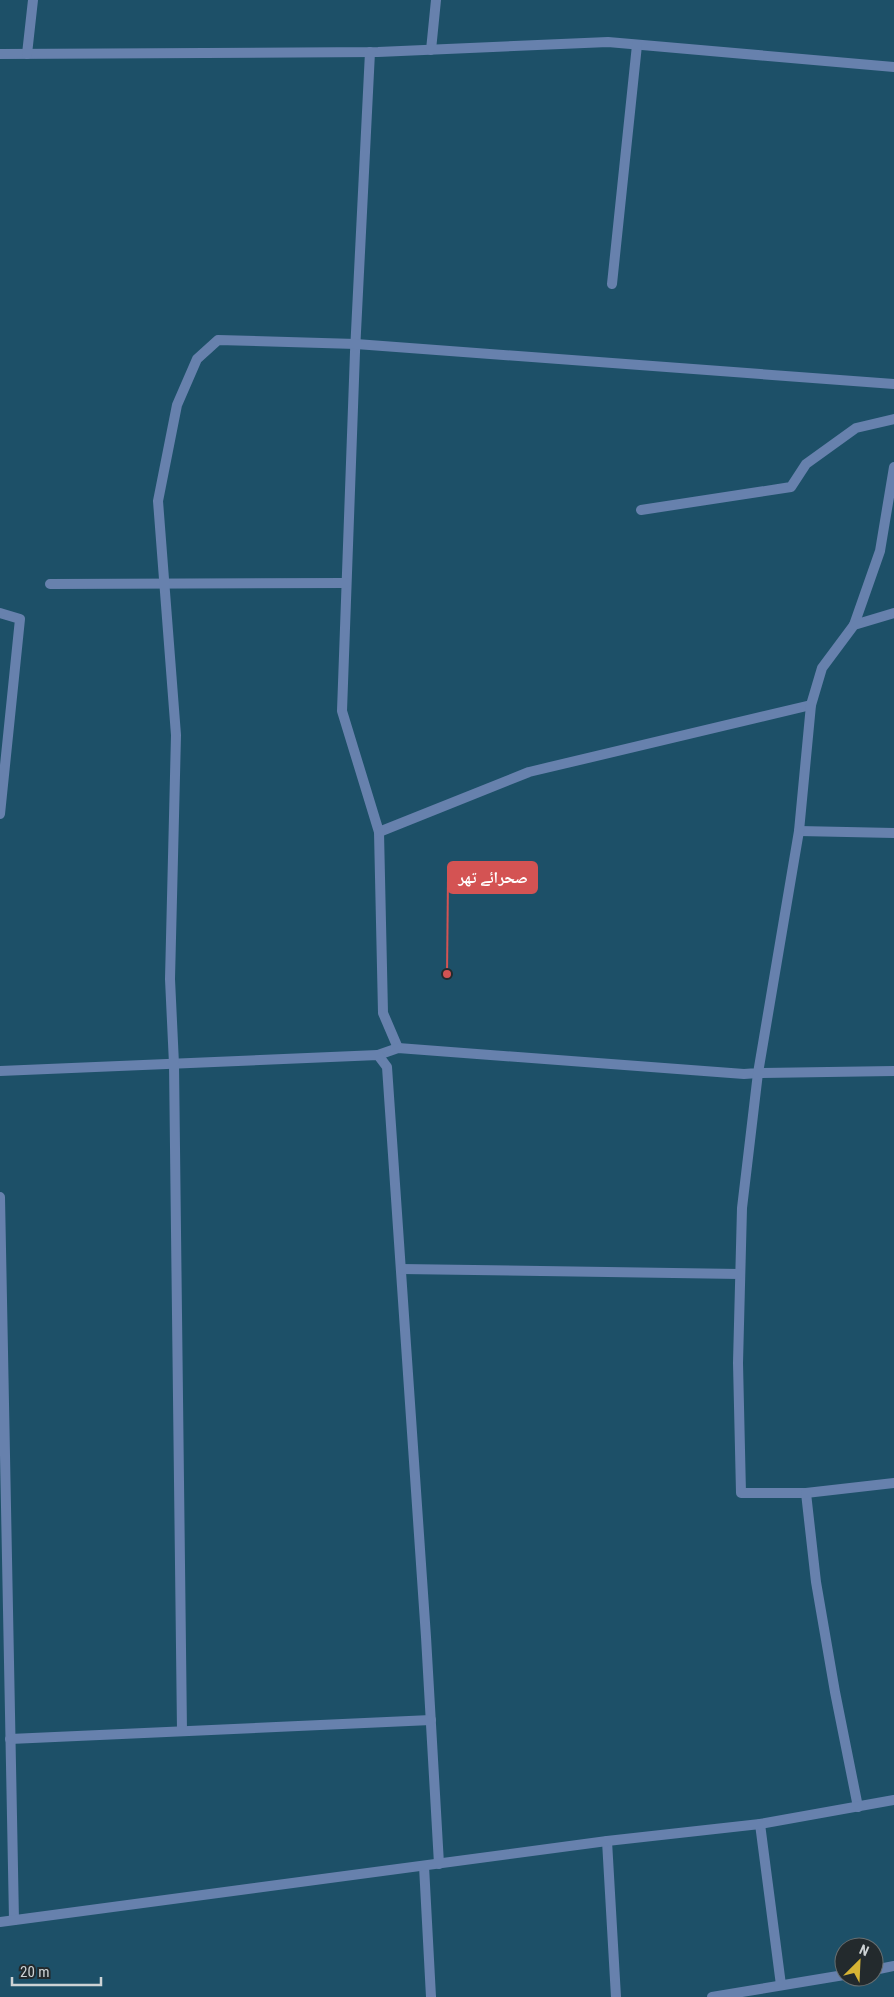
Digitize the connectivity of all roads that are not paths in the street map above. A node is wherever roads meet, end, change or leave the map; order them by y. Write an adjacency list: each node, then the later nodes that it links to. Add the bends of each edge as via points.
1 (33, 0): 7 (street)
2 (436, 0): 4 (street)
3 (637, 45): 4 (street, via 608,42); 8 (street); 9 (street)
4 (431, 50): 5 (street)
5 (370, 52): 7 (street); 10 (street)
6 (0, 54): 7 (street)
7 (27, 54)
8 (894, 67)
9 (612, 284)
10 (356, 344): 11 (street); 15 (street, via 218,340 197,359 177,405 158,501); 17 (street)
11 (894, 384)
12 (894, 419): 14 (street, via 856,428 806,464 791,487)
13 (894, 467): 20 (street, via 880,551)
14 (641, 510)
15 (164, 582): 16 (street); 17 (street); 28 (street, via 176,735 170,979)
16 (50, 584)
17 (346, 584): 24 (street, via 342,711)
18 (0, 613): 22 (street, via 20,619)
19 (894, 613): 20 (street)
20 (854, 626): 21 (street, via 822,668)
21 (811, 705): 23 (street); 24 (street, via 529,772)
22 (0, 814)
23 (799, 831): 25 (street); 31 (street)
24 (379, 832): 26 (street, via 383,1013)
25 (894, 833)
26 (398, 1048): 27 (street); 31 (street)
27 (378, 1055): 28 (street); 33 (street, via 387,1067)
28 (174, 1064): 29 (street); 38 (street)
29 (0, 1071)
30 (894, 1071): 31 (street)
31 (758, 1073): 34 (street, via 742,1208)
32 (0, 1197): 39 (street)
33 (401, 1269): 34 (street); 37 (street)
34 (740, 1274): 36 (street, via 741,1493)
35 (894, 1483): 36 (street)
36 (806, 1493): 41 (street, via 816,1582)
37 (431, 1720): 38 (street); 44 (street)
38 (182, 1731): 39 (street)
39 (10, 1739): 46 (street)
40 (894, 1800): 41 (street)
41 (858, 1807): 42 (street)
42 (760, 1824): 43 (street); 49 (street)
43 (607, 1841): 44 (street); 51 (street)
44 (439, 1864): 45 (street)
45 (424, 1866): 46 (street); 50 (street)
46 (14, 1920): 47 (street)
47 (0, 1922)
48 (834, 1976): 49 (street)
49 (781, 1985): 52 (street)
50 (431, 1997)
51 (616, 1997)
52 (712, 1997)

